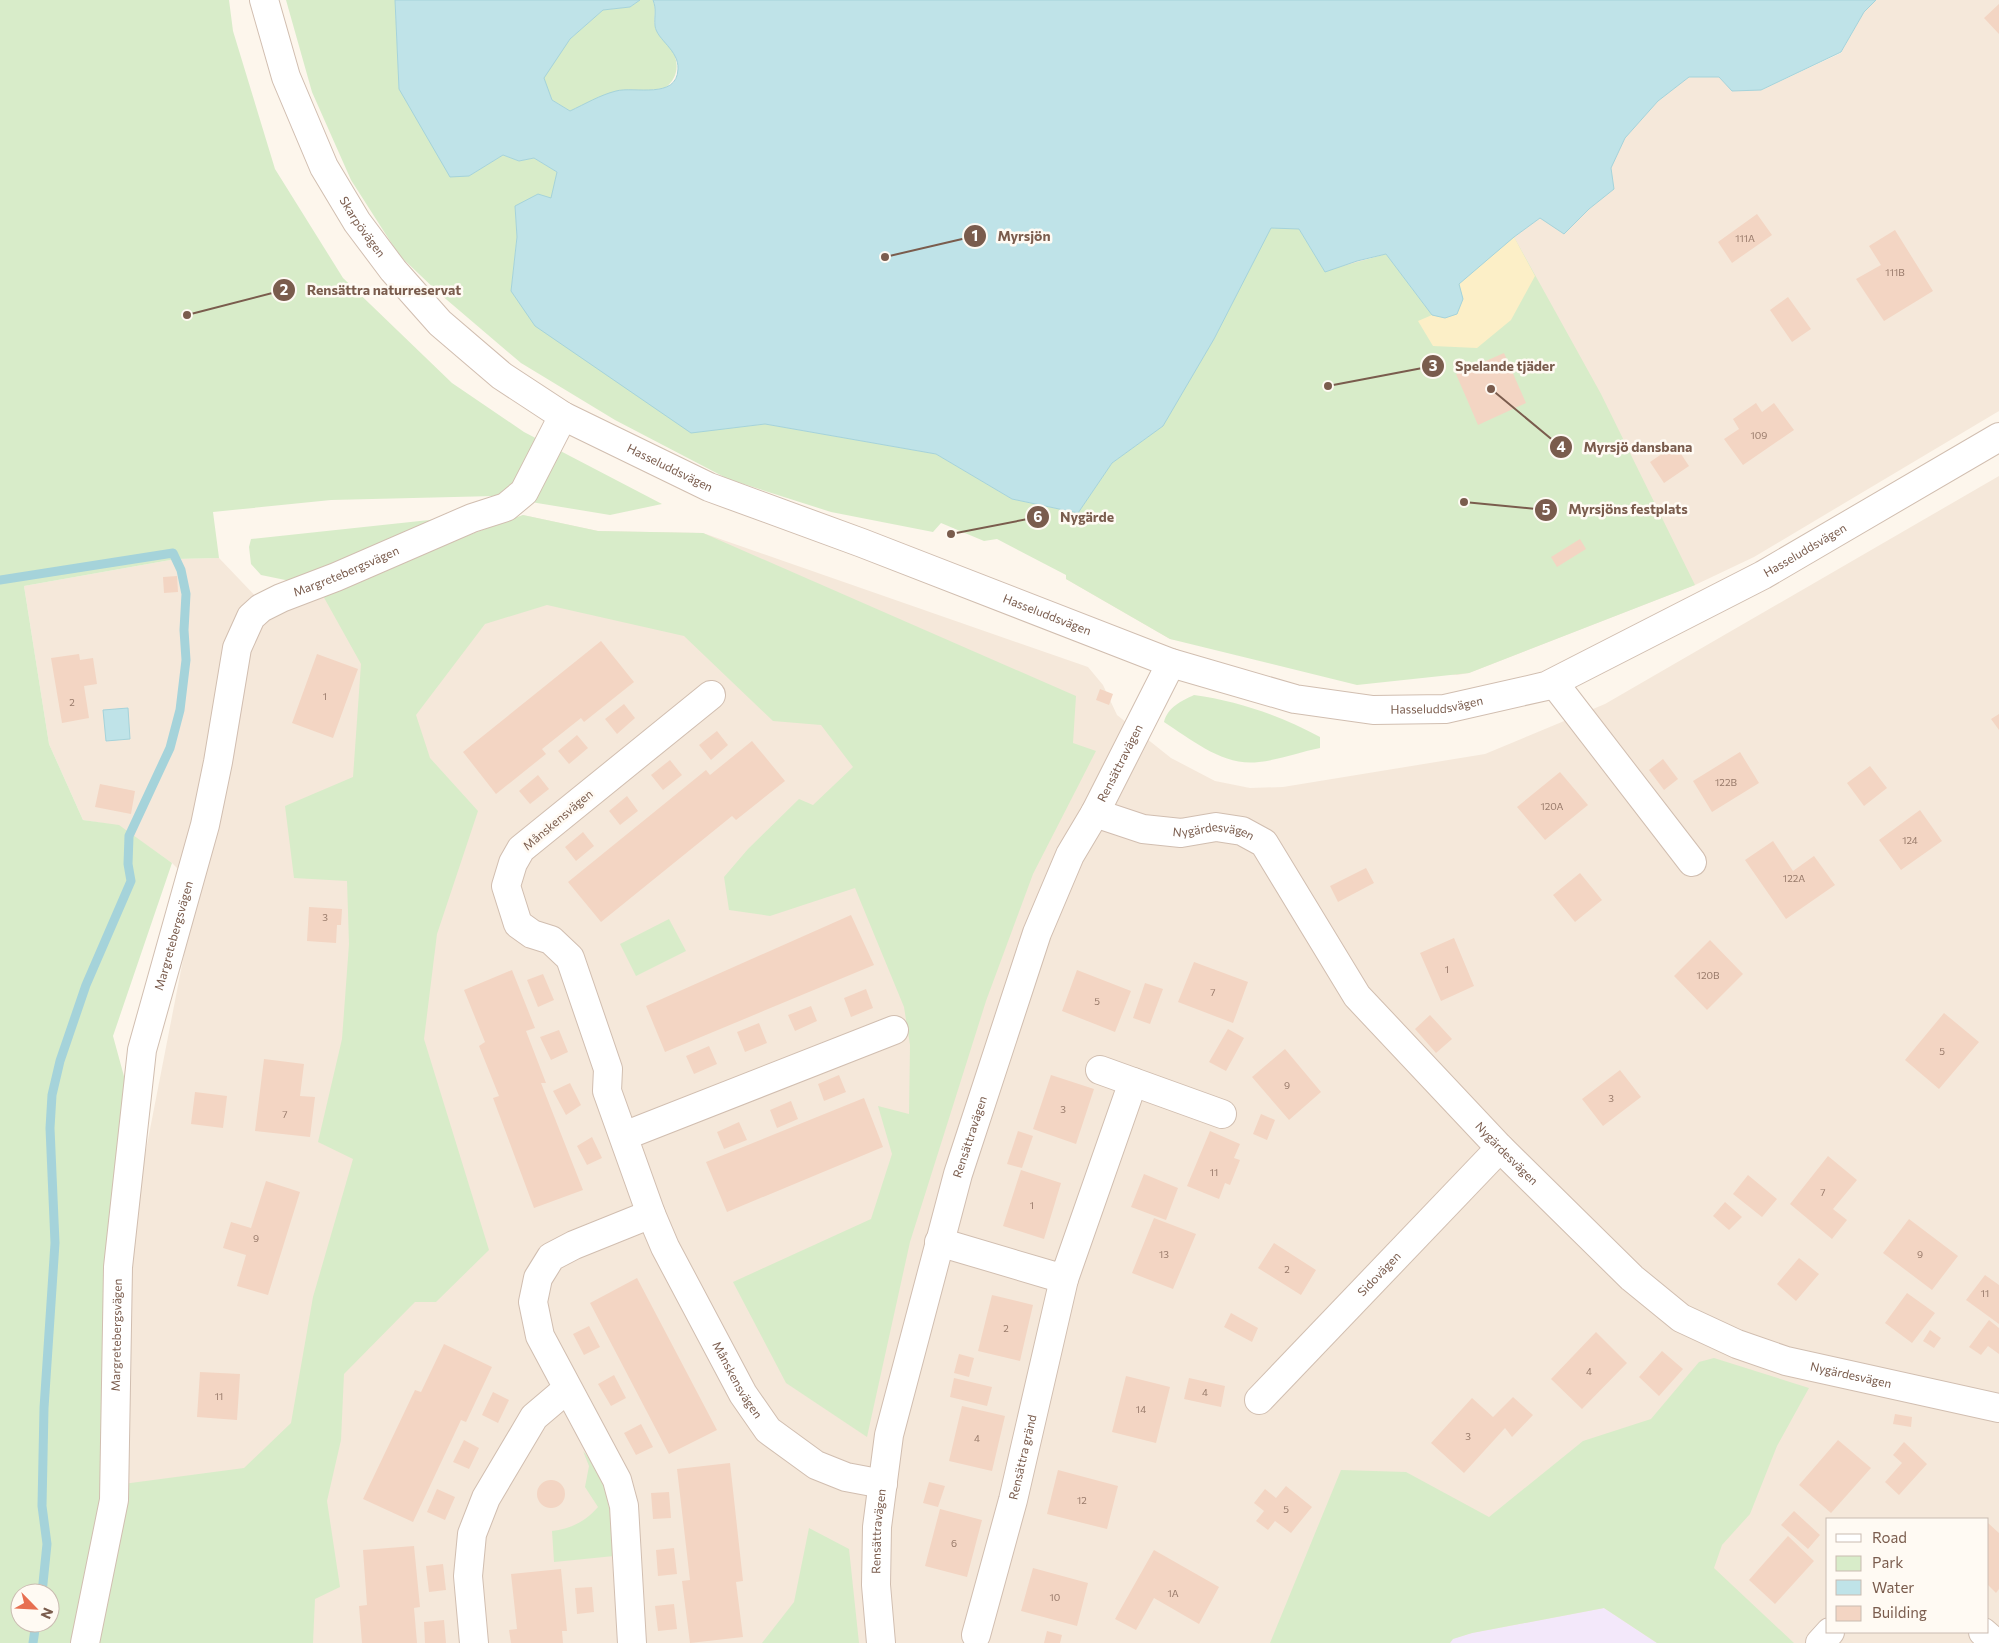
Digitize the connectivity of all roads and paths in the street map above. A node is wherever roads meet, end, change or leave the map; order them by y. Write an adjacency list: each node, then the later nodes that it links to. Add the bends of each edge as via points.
1 (264, 0): 2 (street, Skarpövägen, via 286,77 324,167 357,222 393,270 440,323 502,376)
2 (563, 416): 4 (street, Hasseluddsvägen, via 709,487); 25 (street, Margretebergsvägen, via 524,492 506,507 472,518 281,598 256,613 243,632 237,648 205,825 142,1050 118,1267 114,1500)
3 (1999, 437): 5 (street, Hasseluddsvägen, via 1763,575)
4 (1172, 663): 5 (street, Hasseluddsvägen, via 1295,699 1374,710 1445,709); 7 (street, Rensättravägen)
5 (1554, 683): 8 (street)
6 (710, 695): 13 (street, Månskensvägen, via 521,849 507,876 508,898 518,924 532,934 551,940 570,958 608,1068 608,1091)
7 (1095, 813): 14 (street, Nygärdesvägen, via 1143,829 1181,833 1216,827 1242,832 1264,843 1357,996); 16 (street, Rensättravägen, via 1070,855 1037,932 978,1107)
8 (1692, 862)
9 (894, 1030): 13 (street)
10 (1100, 1070): 11 (street)
11 (1133, 1082): 12 (street); 17 (street, Rensättra gränd)
12 (1222, 1114)
13 (624, 1136): 15 (street, Månskensvägen)
14 (1500, 1148): 19 (street, Sidovägen); 20 (street, Nygärdesvägen, via 1632,1278 1681,1318 1737,1344 1786,1361)
15 (651, 1214): 18 (street, via 574,1245 551,1258 538,1278 533,1302 540,1336); 21 (street, Månskensvägen, via 665,1247 744,1394 768,1430 816,1465 846,1477)
16 (939, 1242): 17 (street); 21 (street, Rensättravägen, via 889,1435)
17 (1064, 1279): 24 (street, Rensättra gränd, via 1013,1500)
18 (567, 1388): 26 (street, via 534,1417 486,1498 472,1534 468,1576); 27 (street, via 617,1480 624,1506)
19 (1259, 1400)
20 (1999, 1408)
21 (883, 1484): 28 (street, Rensättravägen, via 877,1527)
22 (1829, 1633): 29 (street)
23 (1984, 1633): 30 (street)
24 (976, 1634)
25 (85, 1643)
26 (474, 1643)
27 (632, 1643)
28 (881, 1643)
29 (1820, 1643)
30 (1996, 1643)

